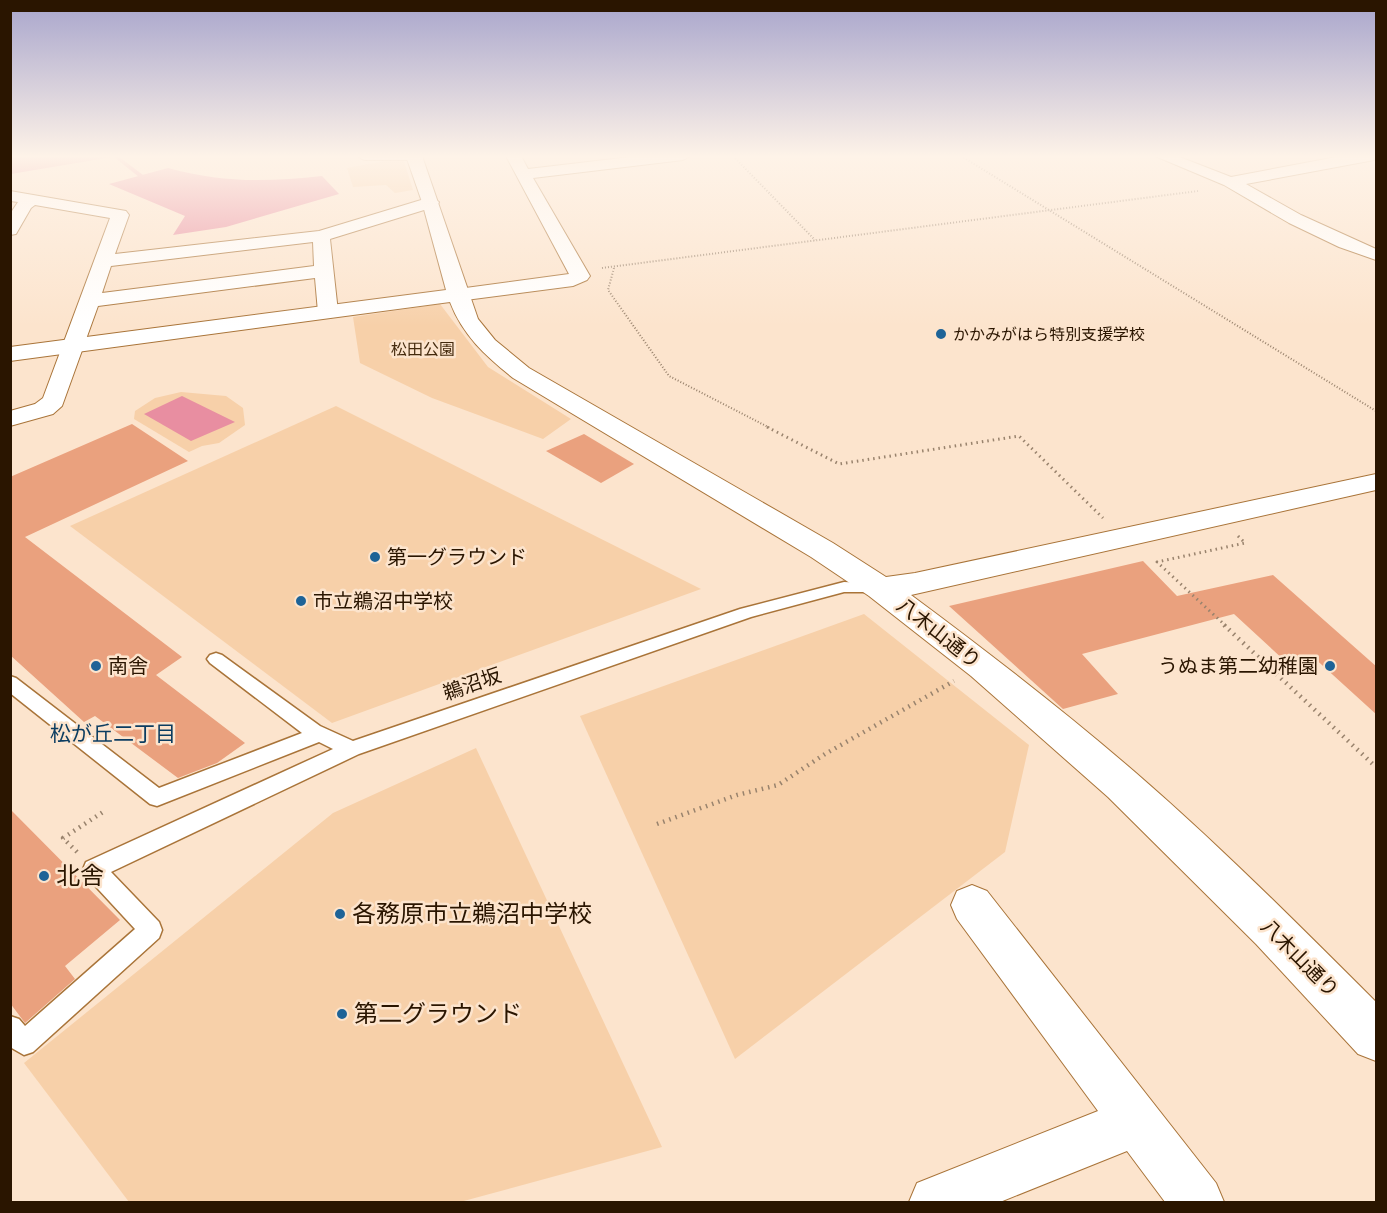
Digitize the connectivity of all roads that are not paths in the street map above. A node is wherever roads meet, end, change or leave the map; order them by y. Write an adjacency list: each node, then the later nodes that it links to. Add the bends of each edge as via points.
1 (20, 213): 7 (street)
2 (107, 213): 10 (street, via 120,215)
3 (397, 213): 8 (street)
4 (434, 213): 12 (street, 八木山通り)
5 (545, 213): 12 (street, via 580,276)
6 (1284, 213): 9 (street)
7 (10, 230)
8 (321, 236): 10 (street); 11 (street)
9 (1377, 255)
10 (104, 261): 13 (street)
11 (324, 271): 13 (street); 14 (street)
12 (458, 295): 14 (street); 19 (street, 八木山通り, via 468,320 488,345 521,373)
13 (89, 301): 15 (street)
14 (328, 312): 15 (street)
15 (74, 346): 16 (street); 17 (street, via 54,401 44,409)
16 (10, 354)
17 (10, 419)
18 (1377, 482): 19 (street, via 915,584)
19 (880, 588): 23 (lane, 鵜沼坂, via 844,587 746,613); 26 (street, 八木山通り, via 1122,785)
20 (216, 659): 22 (lane)
21 (10, 683): 22 (lane, via 157,798)
22 (319, 734): 23 (lane)
23 (352, 749): 25 (lane, 鵜沼坂, via 93,869 151,930 24,1043)
24 (972, 905): 27 (street)
25 (10, 1028)
26 (1377, 1036)
27 (1135, 1122): 28 (street); 29 (street)
28 (936, 1203)
29 (1197, 1203)

